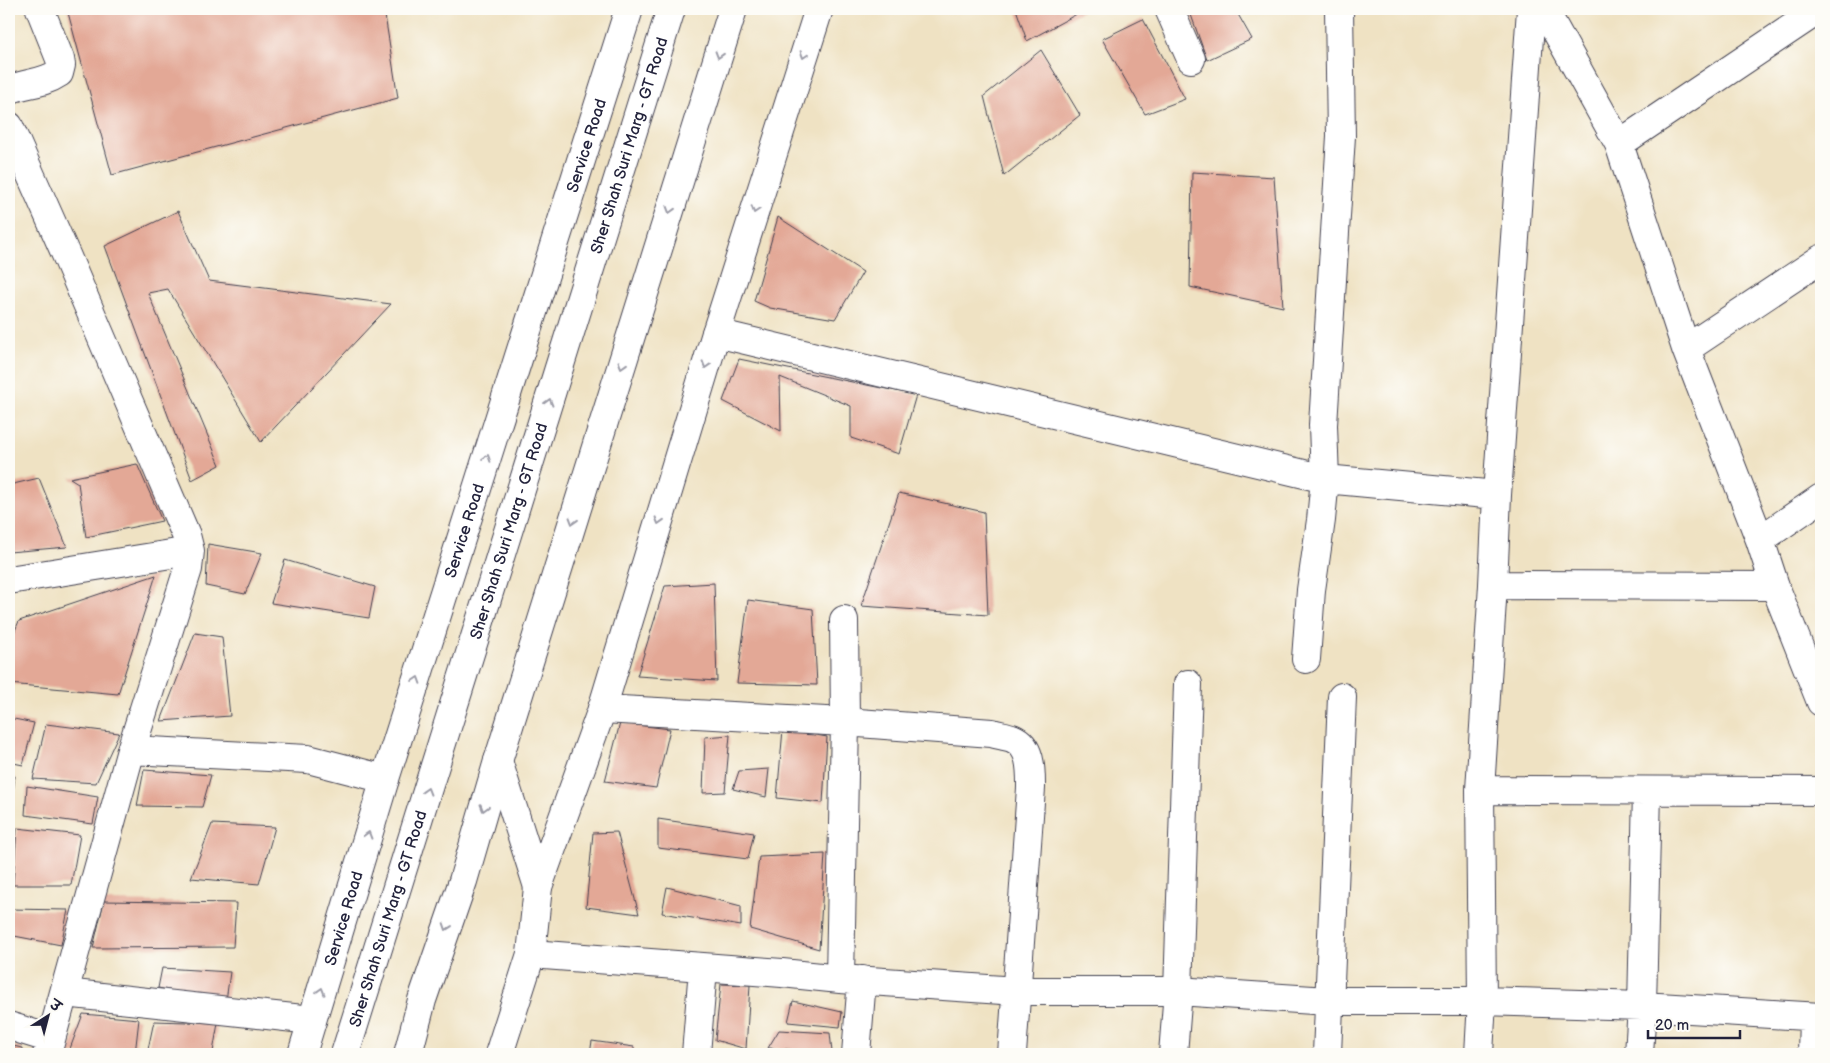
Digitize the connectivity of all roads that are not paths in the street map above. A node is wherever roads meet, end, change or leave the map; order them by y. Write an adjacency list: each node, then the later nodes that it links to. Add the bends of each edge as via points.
1 (40, 9): 12 (main road, via 60,59 59,73)
2 (629, 9): 35 (main road, Service Road, one-way to 2)
3 (671, 9): 54 (main road, Sher Shah Suri Marg - GT Road, one-way to 3)
4 (733, 9): 34 (main road, one-way to 34)
5 (819, 9): 16 (main road, one-way to 16)
6 (1168, 9): 11 (main road)
7 (1339, 9): 18 (main road, via 1342,136 1323,426)
8 (1531, 9): 19 (main road)
9 (1544, 9): 14 (main road)
10 (1820, 9): 14 (main road)
11 (1191, 59)
12 (9, 90)
13 (9, 126): 22 (main road, via 186,535)
14 (1619, 144): 17 (main road)
15 (1821, 259): 17 (main road)
16 (716, 332): 18 (main road); 31 (main road, one-way to 31)
17 (1686, 349): 21 (main road)
18 (1325, 479): 19 (main road); 27 (main road)
19 (1497, 495): 24 (main road)
20 (1821, 498): 21 (main road)
21 (1760, 540): 25 (main road)
22 (190, 551): 23 (main road); 33 (main road, via 188,568)
23 (9, 580)
24 (1493, 585): 25 (main road); 36 (main road)
25 (1775, 586): 30 (main road)
26 (844, 620): 32 (main road)
27 (1306, 659)
28 (1188, 684): 44 (main road)
29 (1342, 697): 46 (main road)
30 (1821, 702)
31 (602, 710): 32 (main road); 39 (main road)
32 (845, 722): 42 (main road); 43 (main road, via 992,733 1014,738 1026,750 1031,764 1031,788)
33 (131, 750): 35 (main road, via 308,759); 45 (main road)
34 (498, 761): 39 (main road); 55 (main road, one-way to 55)
35 (385, 779): 50 (main road, Service Road, one-way to 35)
36 (1480, 790): 37 (main road); 47 (main road)
37 (1647, 791): 38 (main road); 48 (main road)
38 (1821, 791)
39 (538, 887): 40 (main road)
40 (531, 954): 41 (main road); 56 (main road)
41 (703, 968): 42 (main road); 57 (main road)
42 (851, 979): 43 (main road); 58 (main road)
43 (1017, 991): 44 (main road); 59 (main road)
44 (1178, 991): 46 (main road); 60 (main road)
45 (64, 993): 50 (main road); 52 (main road)
46 (1328, 1001): 47 (main road); 61 (main road)
47 (1482, 1001): 48 (main road); 62 (main road)
48 (1642, 1006): 49 (main road); 63 (main road)
49 (1817, 1017): 64 (main road)
50 (312, 1020): 53 (main road, Service Road)
51 (9, 1026): 52 (main road)
52 (49, 1047)
53 (302, 1054)
54 (345, 1054)
55 (408, 1054)
56 (499, 1054)
57 (696, 1054)
58 (856, 1054)
59 (1012, 1054)
60 (1173, 1054)
61 (1327, 1054)
62 (1479, 1054)
63 (1639, 1054)
64 (1812, 1054)

